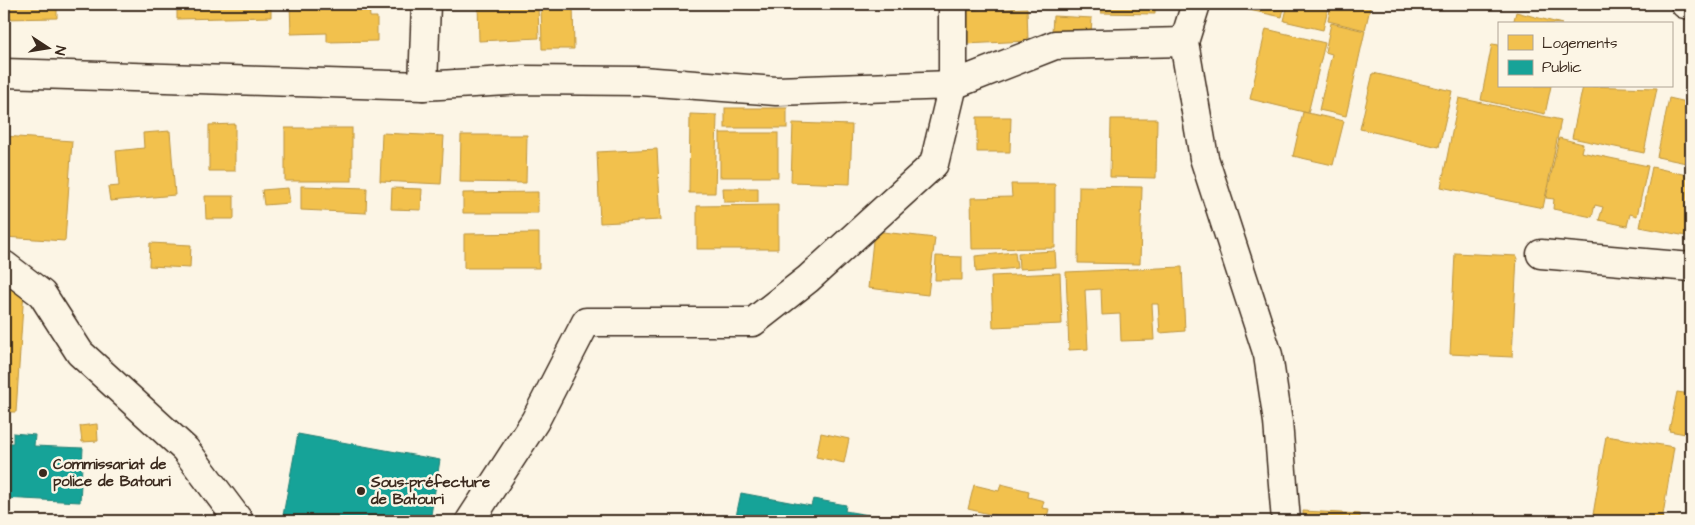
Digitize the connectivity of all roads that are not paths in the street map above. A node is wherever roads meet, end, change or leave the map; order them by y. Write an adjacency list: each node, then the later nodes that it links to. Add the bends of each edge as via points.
1 (426, 4): 9 (street)
2 (953, 4): 8 (street)
3 (1196, 4): 6 (street)
4 (1685, 4): 5 (street)
5 (1691, 5)
6 (1184, 42): 8 (street, via 1055,45); 15 (street, via 1204,158 1268,355 1278,422)
7 (5, 75): 9 (street)
8 (953, 85): 9 (street, via 776,91 642,81 522,80); 14 (street, via 934,164 808,279 752,322 586,322 535,421)
9 (423, 86)
10 (1541, 254): 12 (street)
11 (4, 265): 13 (street, via 42,294 80,353 185,448)
12 (1691, 267)
13 (239, 521)
14 (470, 521)
15 (1286, 521)

